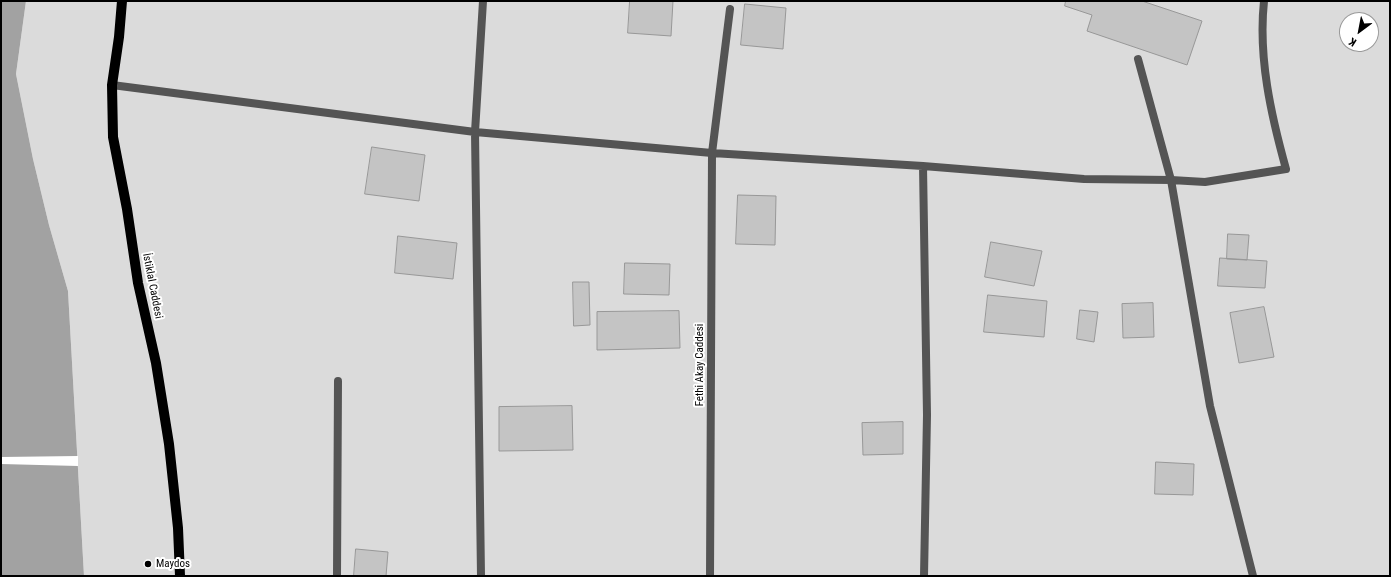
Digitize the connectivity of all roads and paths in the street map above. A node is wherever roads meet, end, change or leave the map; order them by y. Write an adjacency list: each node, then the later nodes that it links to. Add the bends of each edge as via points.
1 (122, 1): 6 (main road, İstiklal Caddesi)
2 (483, 1): 7 (street)
3 (1264, 1): 10 (street, via 1262,41 1265,66 1272,118 1286,169 1205,182)
4 (730, 9): 8 (street, Fethi Akay Caddesi)
5 (1138, 59): 10 (street)
6 (112, 85): 7 (street); 12 (main road, İstiklal Caddesi, via 113,137 169,444)
7 (475, 132): 8 (street); 14 (street)
8 (712, 153): 9 (street); 15 (street, Fethi Akay Caddesi)
9 (923, 166): 10 (street, via 1084,179); 16 (street, via 927,415)
10 (1171, 180): 17 (street, via 1210,406)
11 (338, 382): 13 (street)
12 (180, 576)
13 (337, 576)
14 (481, 576)
15 (710, 576)
16 (924, 576)
17 (1253, 576)

